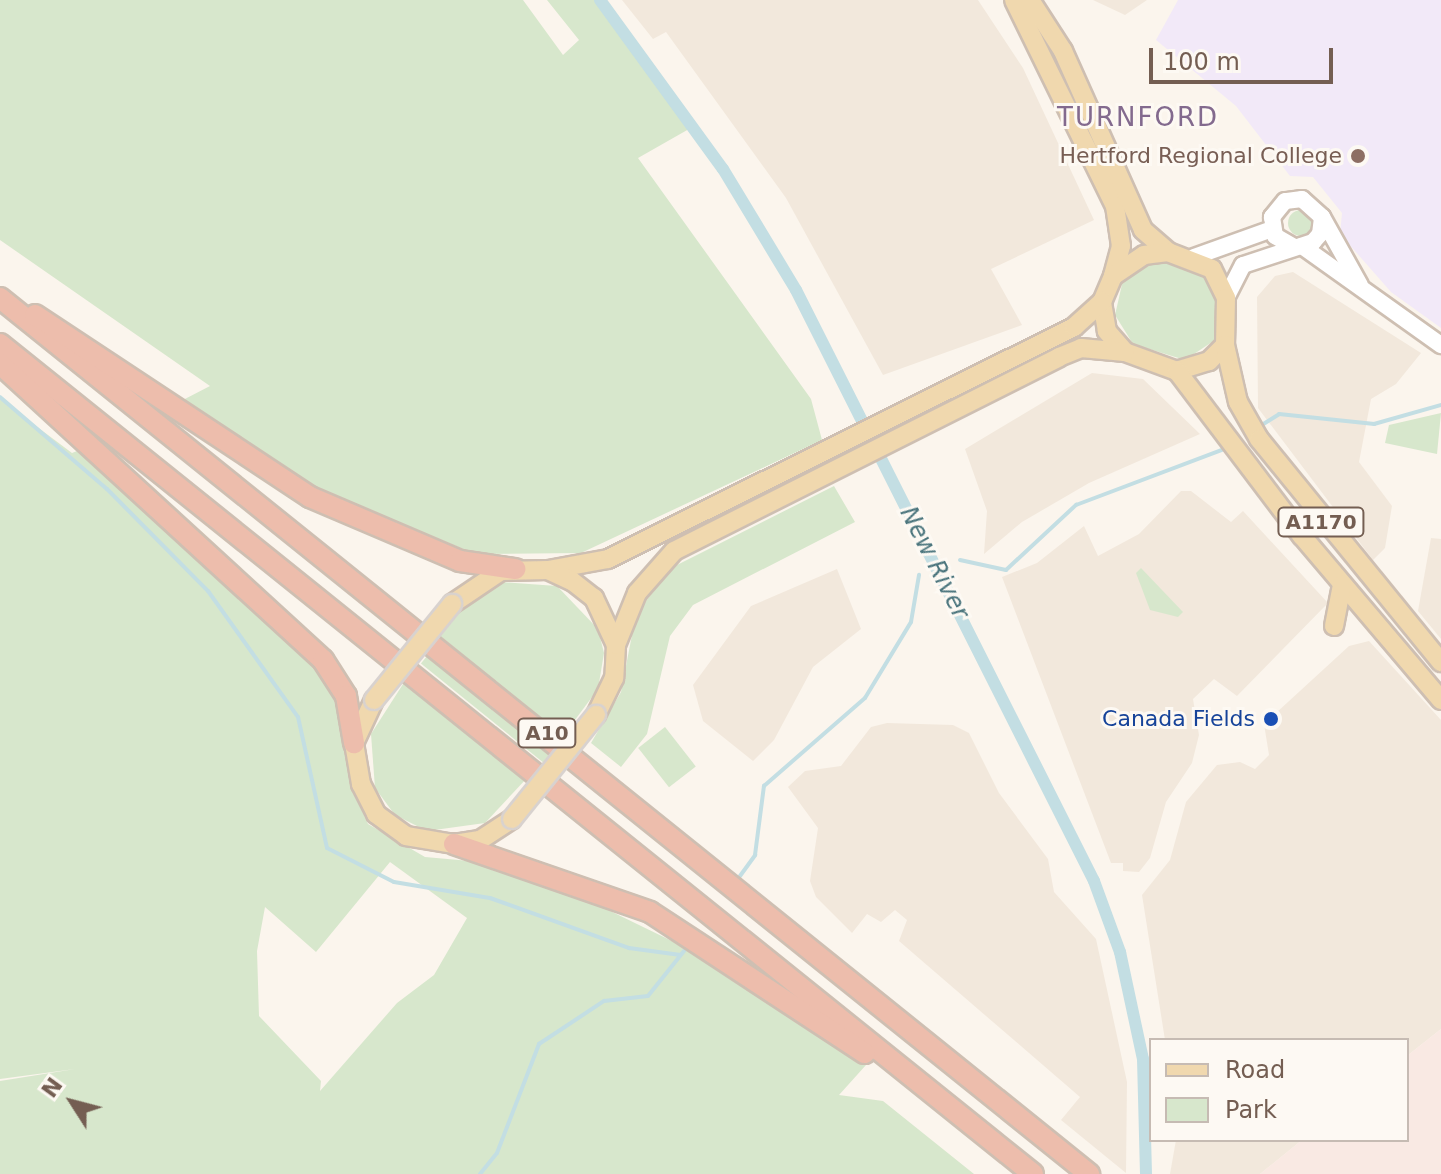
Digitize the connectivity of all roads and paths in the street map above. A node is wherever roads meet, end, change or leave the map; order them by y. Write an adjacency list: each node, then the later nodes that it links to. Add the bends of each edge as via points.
1 (1014, 0): 3 (main road)
2 (1030, 0): 4 (main road)
3 (1049, 70): 4 (main road); 10 (main road, via 1119,218)
4 (1073, 80): 8 (main road, via 1143,230)
5 (1322, 217): 6 (main road, via 1308,201 1293,198 1275,211); 7 (main road, via 1320,234); 11 (main road)
6 (1272, 229): 7 (main road); 9 (main road)
7 (1304, 249): 11 (main road); 12 (main road, via 1243,265)
8 (1168, 252): 9 (main road); 10 (main road, via 1144,255)
9 (1194, 257): 12 (main road, via 1212,269)
10 (1113, 276): 14 (main road)
11 (1361, 287): 17 (main road)
12 (1226, 298): 16 (main road)
13 (2, 300): 22 (highway, via 49,322 310,497 446,556); 35 (highway, A10)
14 (1102, 302): 18 (main road, via 1107,331); 23 (main road, via 1074,327 608,559)
15 (0, 344): 33 (highway, A10)
16 (1225, 345): 20 (main road, via 1209,361); 21 (main road, A1170, via 1245,415 1259,439)
17 (1441, 345)
18 (1125, 352): 20 (main road); 28 (main road, A10, via 1070,353 674,551 637,593)
19 (0, 364): 31 (highway, via 323,660 346,696)
20 (1177, 371): 24 (main road, A1170)
21 (1352, 560): 25 (main road, A1170); 26 (main road)
22 (515, 569): 23 (main road); 31 (main road, bridge, via 476,582 452,604 374,700)
23 (548, 570): 28 (main road, via 594,598)
24 (1342, 585): 26 (main road, A1170); 27 (main road)
25 (1389, 599): 26 (main road); 29 (main road, A1170)
26 (1364, 607): 30 (main road, A1170)
27 (1334, 626)
28 (616, 645): 32 (main road, A10, bridge, via 614,678 596,715 512,819 480,840)
29 (1441, 662)
30 (1441, 700)
31 (354, 743): 32 (main road, A10, via 361,784 376,814 406,836)
32 (454, 844): 33 (highway, via 650,912 879,1062)
33 (912, 1075): 34 (highway, A10)
34 (1033, 1174)
35 (1089, 1174)

